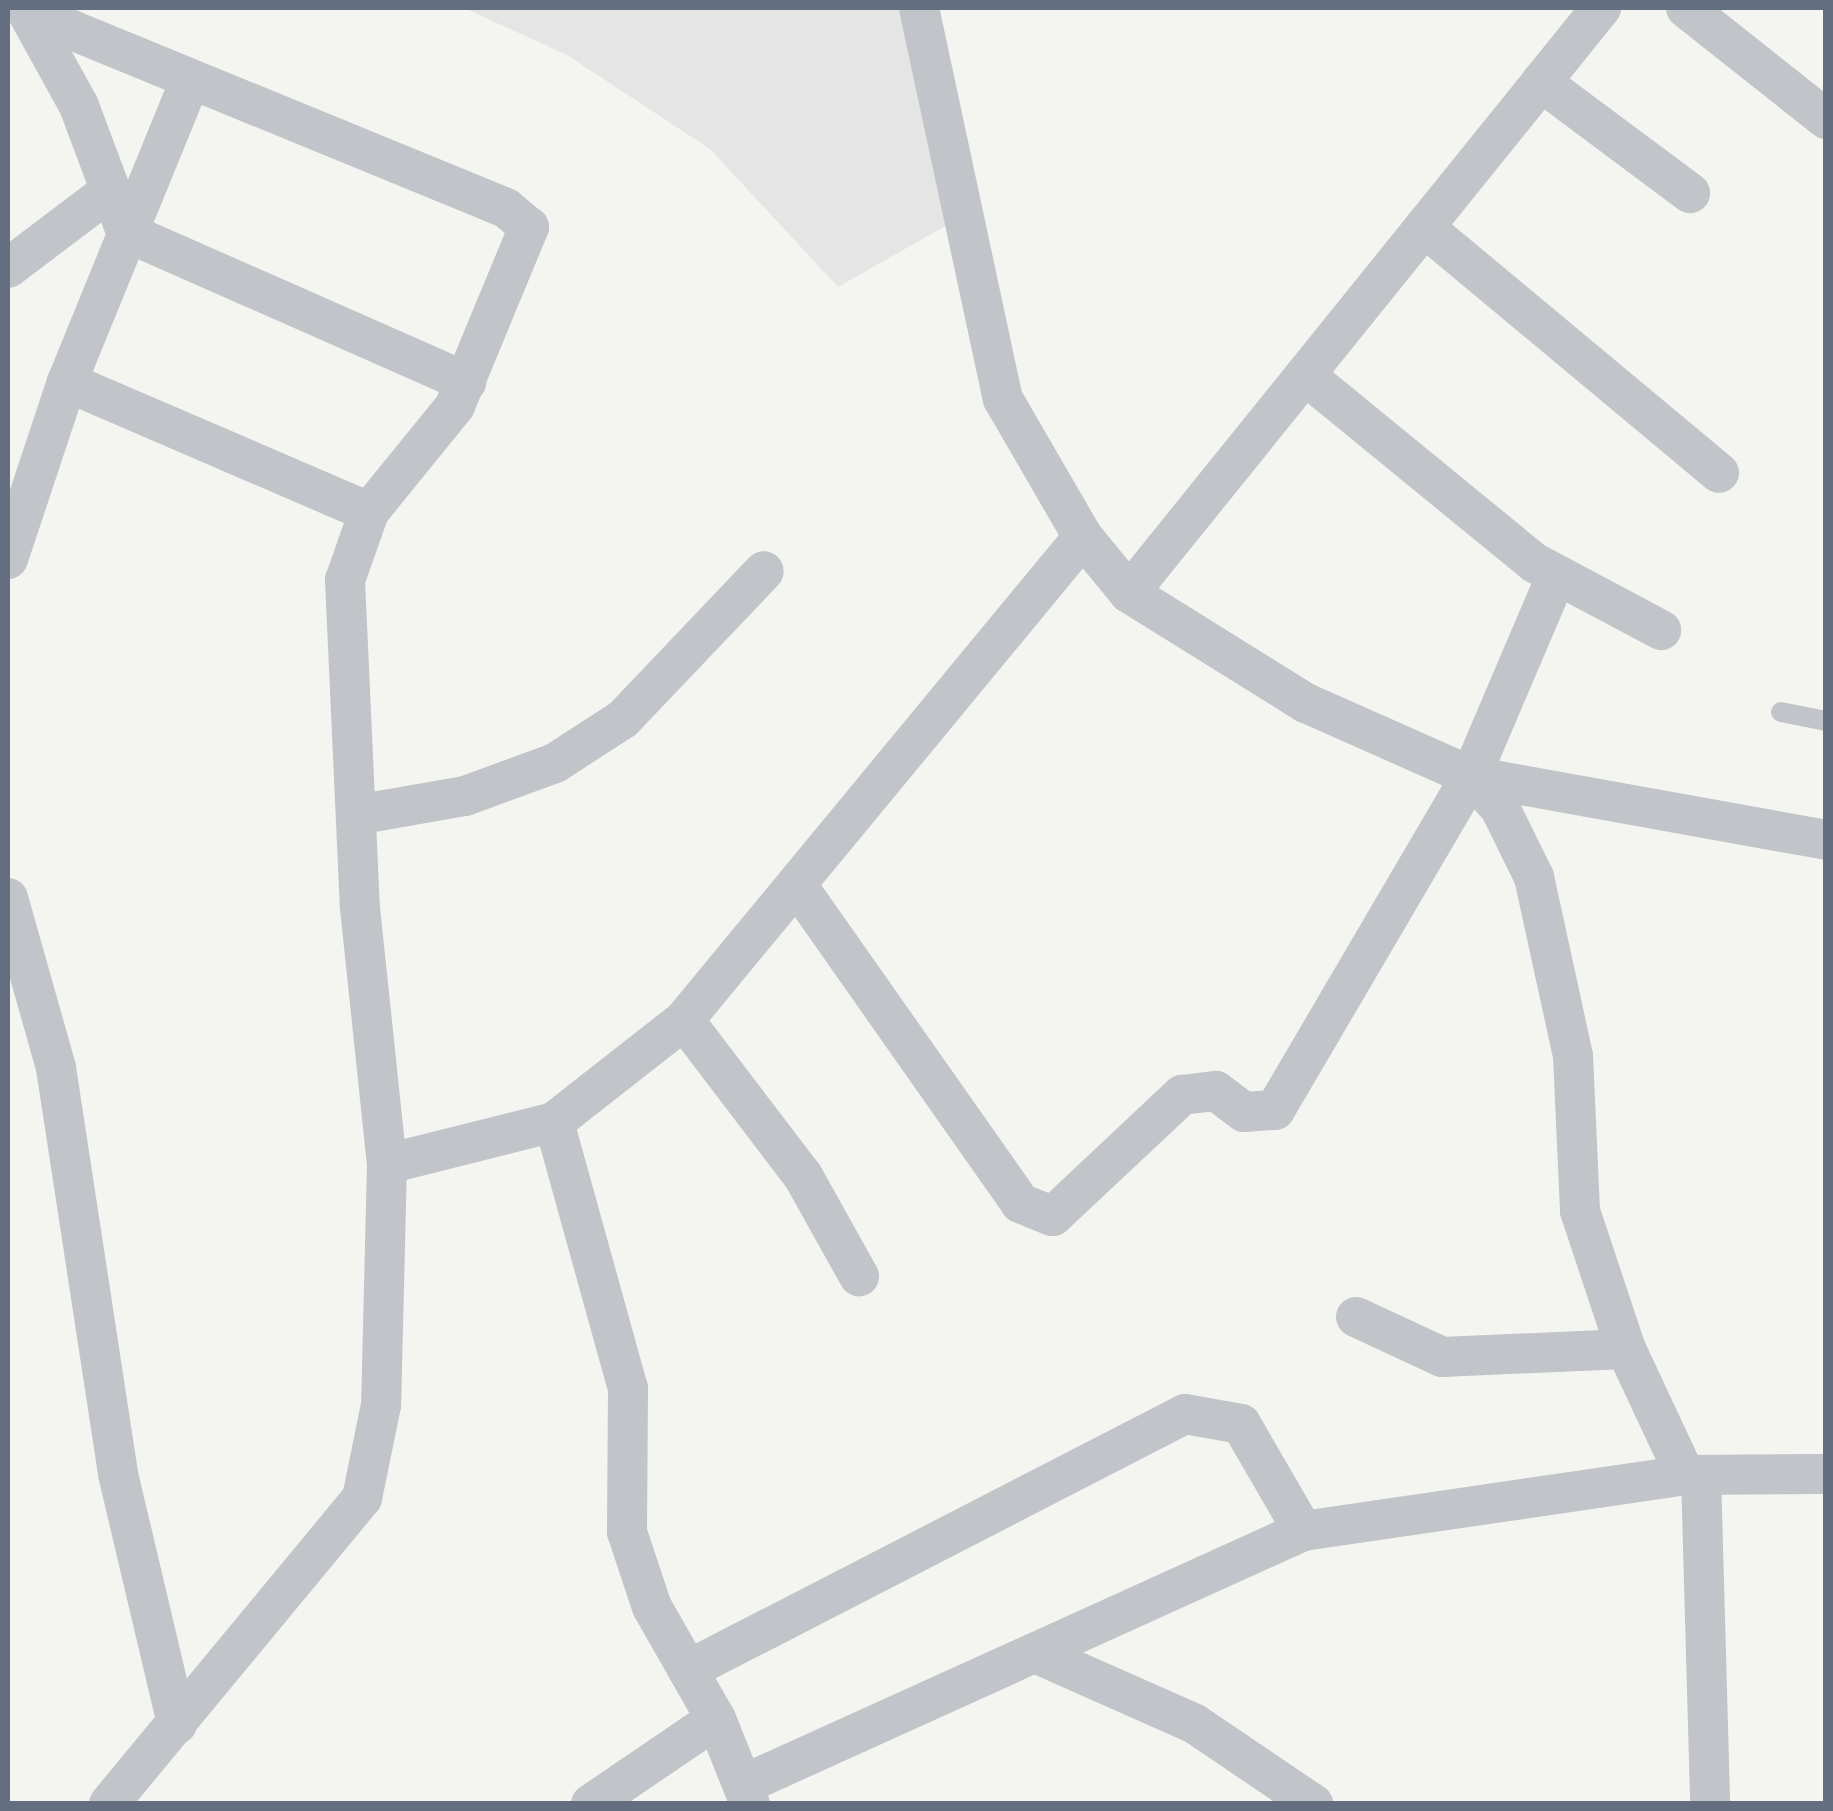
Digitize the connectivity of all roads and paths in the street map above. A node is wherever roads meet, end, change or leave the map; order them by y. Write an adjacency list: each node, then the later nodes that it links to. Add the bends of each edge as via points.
1 (919, 8): 18 (street, via 1002,399)
2 (1600, 8): 5 (street)
3 (1686, 8): 7 (street)
4 (26, 10): 6 (street); 8 (street, via 79,106)
5 (1540, 82): 9 (street); 10 (street)
6 (189, 83): 11 (street); 15 (street, via 520,216 527,247)
7 (1826, 119)
8 (110, 190): 11 (street); 12 (street)
9 (1690, 193)
10 (1424, 227): 13 (street); 16 (street)
11 (126, 232): 14 (street); 15 (street)
12 (8, 268)
13 (1306, 374): 21 (street); 22 (street)
14 (67, 382): 17 (street); 19 (street)
15 (466, 382): 17 (street, via 404,476)
16 (1719, 473)
17 (368, 512): 27 (street, via 345,580)
18 (1082, 537): 22 (street); 29 (street)
19 (8, 558)
20 (764, 570): 27 (street, via 622,718 554,763 465,796)
21 (1556, 577): 23 (street); 26 (street)
22 (1129, 593): 26 (street, via 1306,703)
23 (1661, 630)
24 (1781, 712): 25 (lane)
25 (1826, 721)
26 (1470, 776): 28 (street); 29 (street, via 1275,1110 1244,1112 1196,1089 1053,1216 1020,1203); 36 (street, via 1500,808 1534,877 1556,951 1580,1211)
27 (356, 815): 33 (street)
28 (1826, 840)
29 (800, 888): 31 (street)
30 (8, 898): 43 (street, via 56,1068 118,1474)
31 (684, 1020): 32 (street); 34 (street, via 803,1176)
32 (554, 1122): 33 (street); 41 (street, via 628,1388 626,1532 652,1606)
33 (387, 1164): 43 (street, via 382,1405 362,1498)
34 (859, 1276)
35 (1356, 1317): 36 (street, via 1442,1357)
36 (1626, 1349): 38 (street)
37 (1826, 1474): 38 (street)
38 (1693, 1475): 39 (street); 48 (street)
39 (1303, 1531): 40 (street); 41 (street, via 1241,1424 1184,1414)
40 (1036, 1652): 44 (street); 47 (street, via 1195,1724)
41 (688, 1670): 42 (street)
42 (716, 1719): 44 (street); 46 (street)
43 (177, 1724): 45 (street)
44 (748, 1794)
45 (109, 1804)
46 (591, 1804)
47 (1313, 1804)
48 (1710, 1804)

